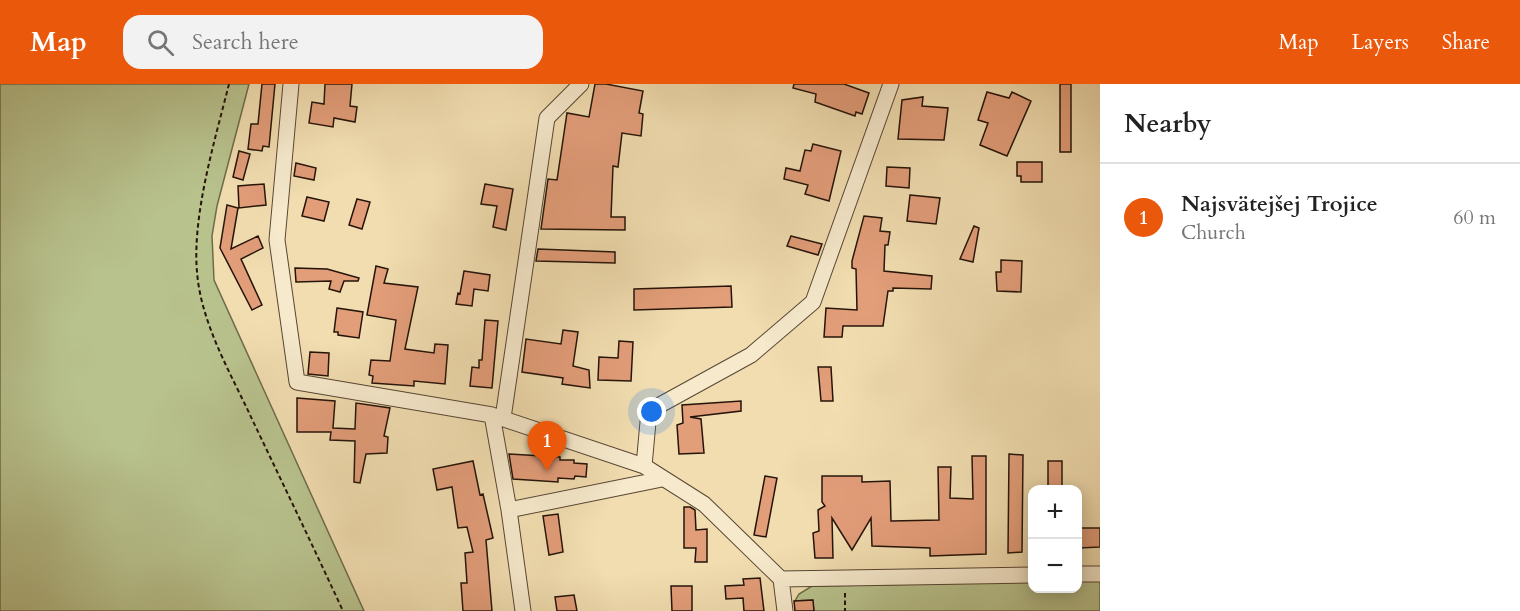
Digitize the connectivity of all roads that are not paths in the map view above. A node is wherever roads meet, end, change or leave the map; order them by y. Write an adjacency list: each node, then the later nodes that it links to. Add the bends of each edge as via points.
1 (291, 84): 4 (street, via 277,240 297,382)
2 (581, 84): 4 (street, via 547,118)
3 (891, 84): 5 (street, via 813,302 751,355 649,411)
4 (497, 416): 5 (street); 7 (street)
5 (644, 466): 6 (street)
6 (662, 478): 7 (street); 11 (street, via 704,504)
7 (509, 510): 12 (street)
8 (1082, 574): 9 (street)
9 (1100, 574)
10 (1028, 575): 11 (street)
11 (781, 579): 13 (street)
12 (523, 611)
13 (785, 611)

